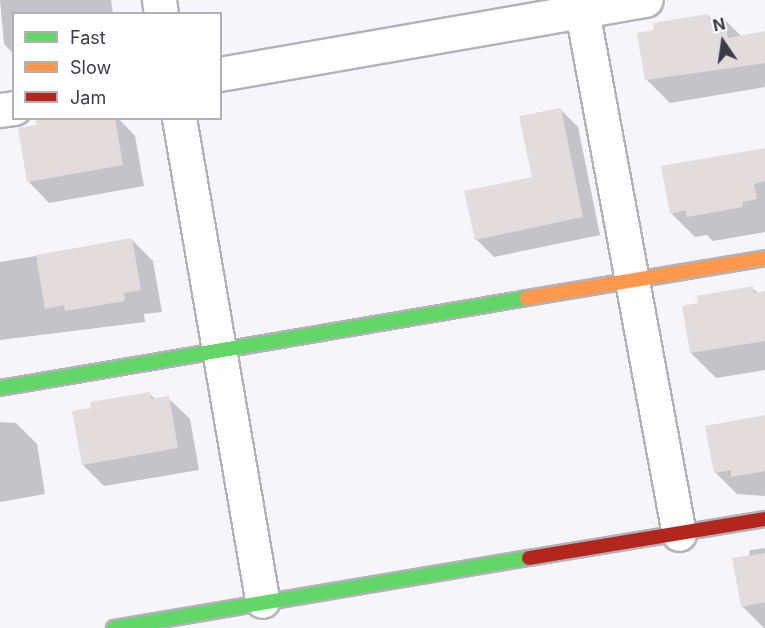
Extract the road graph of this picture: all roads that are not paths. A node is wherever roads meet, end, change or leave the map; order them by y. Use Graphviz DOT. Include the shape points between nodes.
graph roads {
  1 [pos="646,0"];
  2 [pos="581,5"];
  3 [pos="222,74"];
  4 [pos="179,120"];
  5 [pos="765,258"];
  6 [pos="632,281"];
  7 [pos="220,351"];
  8 [pos="0,388"];
  9 [pos="765,519"];
  10 [pos="679,534"];
  11 [pos="262,601"];
  12 [pos="114,628"];
  1 -- 2 [label="street"];
  2 -- 3 [label="street"];
  2 -- 6 [label="street"];
  4 -- 7 [label="street"];
  5 -- 6 [label="street"];
  6 -- 7 [label="street"];
  6 -- 10 [label="street"];
  7 -- 8 [label="street"];
  7 -- 11 [label="street"];
  9 -- 10 [label="street"];
  10 -- 11 [label="street"];
  11 -- 12 [label="street"];
}
